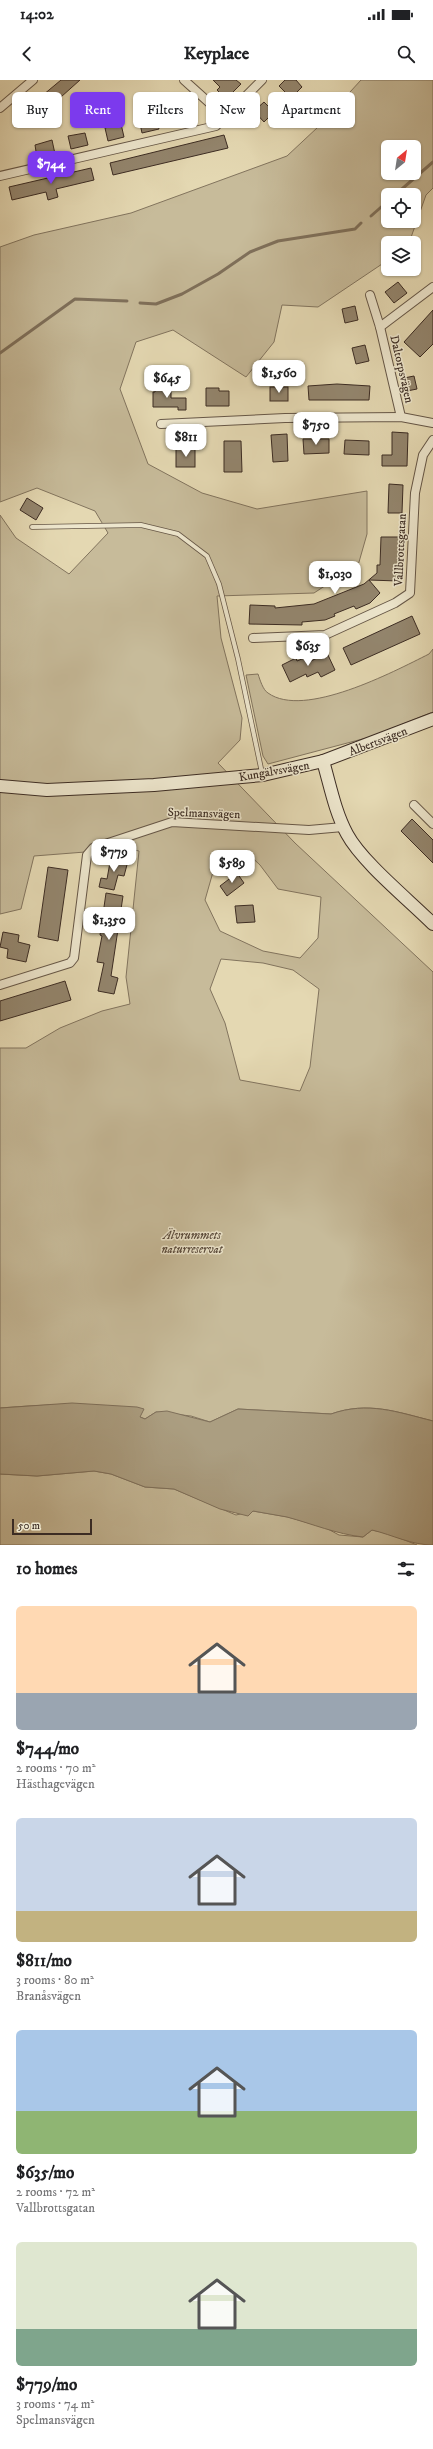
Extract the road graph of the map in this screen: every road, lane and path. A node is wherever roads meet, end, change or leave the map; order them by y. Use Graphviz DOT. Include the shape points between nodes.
graph roads {
  1 [pos="33,80"];
  2 [pos="184,80"];
  3 [pos="262,80"];
  4 [pos="250,92"];
  5 [pos="206,100"];
  6 [pos="0,108"];
  7 [pos="207,128"];
  8 [pos="0,176"];
  9 [pos="433,287"];
  10 [pos="370,295"];
  11 [pos="380,327"];
  12 [pos="401,417"];
  13 [pos="433,423"];
  14 [pos="161,424"];
  15 [pos="433,440"];
  16 [pos="32,527"];
  17 [pos="253,638"];
  18 [pos="433,719"];
  19 [pos="323,762"];
  20 [pos="262,775"];
  21 [pos="0,786"];
  22 [pos="414,805"];
  23 [pos="433,824"];
  24 [pos="343,827"];
  25 [pos="433,924"];
  26 [pos="0,985"];
  1 -- 6 [label="street"];
  2 -- 5 [label="street"];
  3 -- 4 [label="street"];
  7 -- 8 [label="street"];
  9 -- 11 [label="street, Daltorpsvägen"];
  10 -- 11 [label="street, Daltorpsvägen"];
  11 -- 12 [label="street, Daltorpsvägen"];
  12 -- 13 [label="street"];
  12 -- 14 [label="street" via="285,418"];
  15 -- 17 [label="street, Vallbrottsgatan" via="422,455 415,493 410,593 395,603 325,635"];
  16 -- 20 [label="lane" via="141,525 178,534 207,556 219,584"];
  18 -- 19 [label="street, Albertsvägen"];
  19 -- 20 [label="street, Kungälvsvägen"];
  19 -- 24 [label="street, Kungälvsvägen"];
  20 -- 21 [label="street, Kungälvsvägen" via="154,785 54,790"];
  22 -- 23 [label="street"];
  24 -- 25 [label="street, Kungälvsvägen" via="360,852"];
  24 -- 26 [label="street, Spelmansvägen" via="310,830 172,822 93,848 87,855 74,958 70,963"];
}
